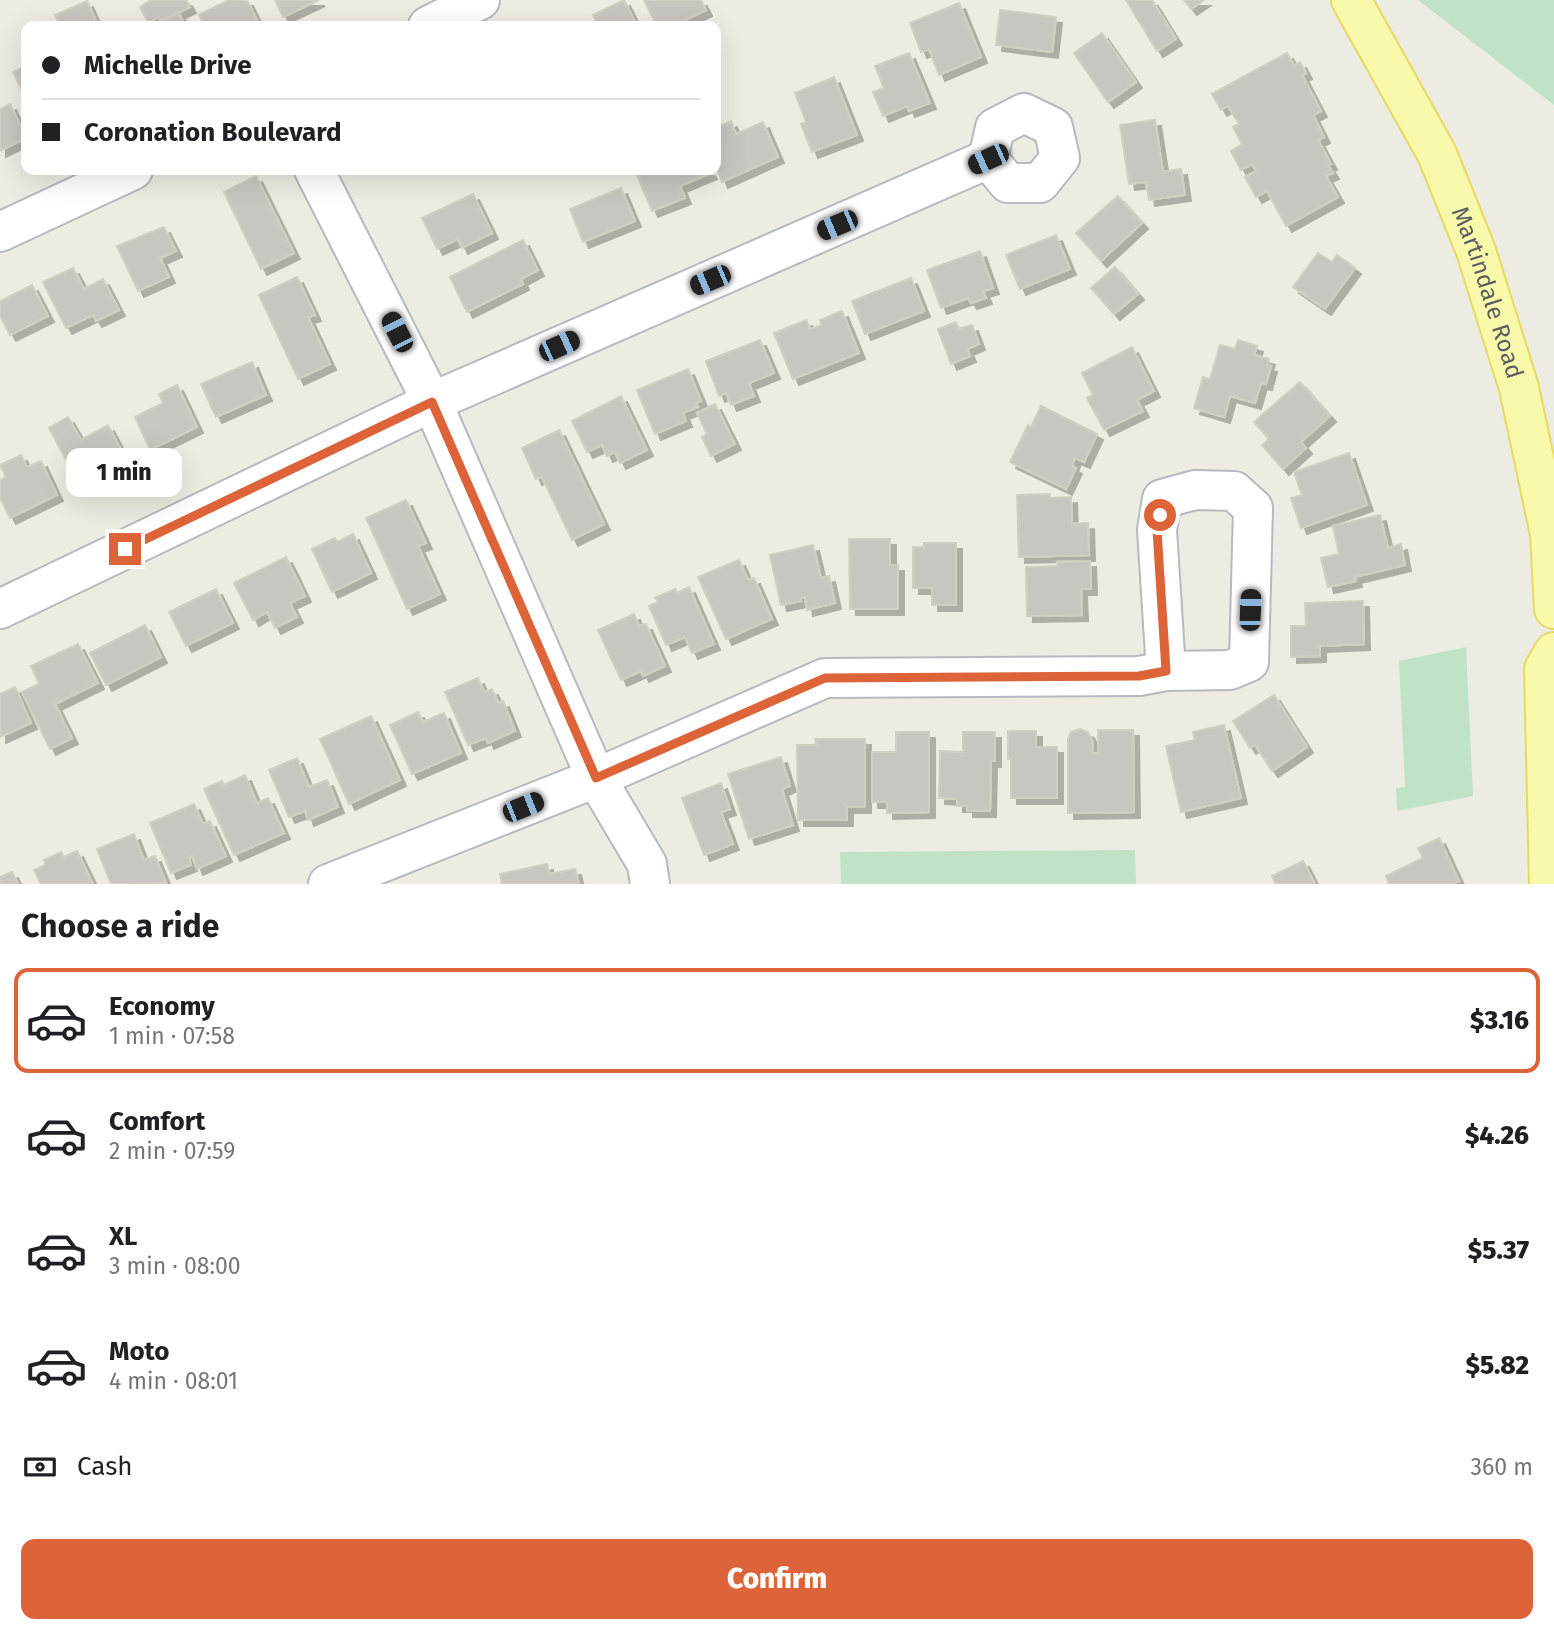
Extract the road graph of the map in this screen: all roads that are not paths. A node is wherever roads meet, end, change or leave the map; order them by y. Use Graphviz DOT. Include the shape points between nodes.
graph roads {
  1 [pos="480,0"];
  2 [pos="1352,0"];
  3 [pos="438,21"];
  4 [pos="988,159"];
  5 [pos="122,175"];
  6 [pos="317,175"];
  7 [pos="0,232"];
  8 [pos="432,402"];
  9 [pos="0,608"];
  10 [pos="1554,609"];
  11 [pos="1554,652"];
  12 [pos="1166,671"];
  13 [pos="596,778"];
  14 [pos="328,884"];
  15 [pos="650,884"];
  16 [pos="1549,884"];
  1 -- 3 [label="street"];
  2 -- 10 [label="main road, Martindale Road" via="1437,154 1476,251 1519,388 1549,534"];
  4 -- 8 [label="street"];
  5 -- 7 [label="street"];
  6 -- 8 [label="street"];
  8 -- 9 [label="street"];
  8 -- 13 [label="street"];
  11 -- 16 [label="main road" via="1544,669"];
  12 -- 12 [label="street" via="1230,670 1249,662 1252,508 1234,491 1195,489 1162,499 1157,530"];
  12 -- 13 [label="street" via="1139,676 825,678"];
  13 -- 14 [label="street"];
  13 -- 15 [label="street" via="647,864"];
}
